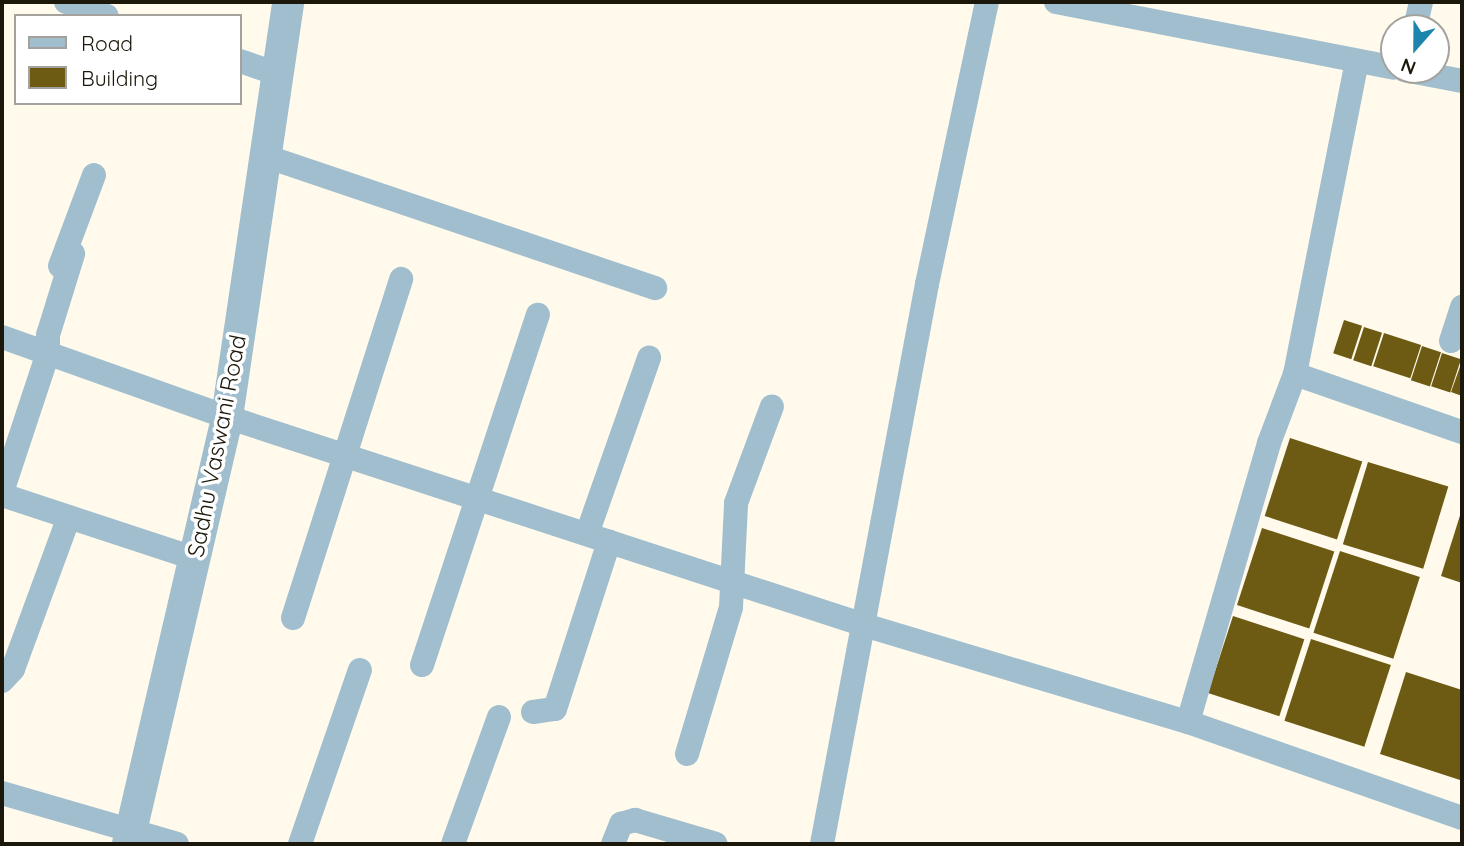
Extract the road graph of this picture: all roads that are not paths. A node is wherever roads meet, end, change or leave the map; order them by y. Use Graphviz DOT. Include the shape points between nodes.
graph roads {
  1 [pos="66,2"];
  2 [pos="288,2"];
  3 [pos="987,2"];
  4 [pos="1056,2"];
  5 [pos="101,14"];
  6 [pos="1357,61"];
  7 [pos="242,62"];
  8 [pos="1380,65"];
  9 [pos="277,74"];
  10 [pos="265,156"];
  11 [pos="94,175"];
  12 [pos="73,254"];
  13 [pos="401,279"];
  14 [pos="655,288"];
  15 [pos="1462,307"];
  16 [pos="538,315"];
  17 [pos="2,337"];
  18 [pos="1451,341"];
  19 [pos="39,350"];
  20 [pos="649,358"];
  21 [pos="1295,374"];
  22 [pos="772,407"];
  23 [pos="227,417"];
  24 [pos="1462,432"];
  25 [pos="345,455"];
  26 [pos="2,494"];
  27 [pos="476,498"];
  28 [pos="69,517"];
  29 [pos="598,538"];
  30 [pos="194,558"];
  31 [pos="734,583"];
  32 [pos="293,618"];
  33 [pos="864,625"];
  34 [pos="422,665"];
  35 [pos="360,670"];
  36 [pos="2,681"];
  37 [pos="533,712"];
  38 [pos="499,717"];
  39 [pos="1188,722"];
  40 [pos="687,754"];
  41 [pos="2,793"];
  42 [pos="1462,818"];
  43 [pos="129,836"];
  44 [pos="177,844"];
  45 [pos="300,844"];
  46 [pos="453,844"];
  47 [pos="613,844"];
  48 [pos="716,844"];
  49 [pos="822,844"];
  1 -- 5 [label="street"];
  2 -- 9 [label="street, Sadhu Vaswani Road"];
  3 -- 33 [label="street" via="927,284"];
  4 -- 6 [label="street"];
  6 -- 8 [label="street"];
  6 -- 21 [label="street"];
  7 -- 9 [label="street"];
  9 -- 10 [label="street, Sadhu Vaswani Road"];
  10 -- 14 [label="street"];
  10 -- 23 [label="street, Sadhu Vaswani Road"];
  11 -- 19 [label="street"];
  12 -- 19 [label="street"];
  13 -- 25 [label="street"];
  15 -- 18 [label="street"];
  16 -- 27 [label="street"];
  17 -- 19 [label="street"];
  19 -- 23 [label="street"];
  19 -- 26 [label="street"];
  20 -- 29 [label="street"];
  21 -- 24 [label="street"];
  21 -- 39 [label="street" via="1269,443"];
  22 -- 31 [label="street" via="736,503"];
  23 -- 25 [label="street"];
  23 -- 30 [label="street, Sadhu Vaswani Road"];
  25 -- 27 [label="street"];
  25 -- 32 [label="street"];
  26 -- 28 [label="street"];
  27 -- 29 [label="street"];
  27 -- 34 [label="street"];
  28 -- 30 [label="street"];
  28 -- 36 [label="street" via="13,669"];
  29 -- 31 [label="street"];
  29 -- 37 [label="street" via="555,709"];
  30 -- 43 [label="street, Sadhu Vaswani Road"];
  31 -- 33 [label="street"];
  31 -- 40 [label="street"];
  33 -- 39 [label="street"];
  33 -- 49 [label="street"];
  35 -- 45 [label="street"];
  38 -- 46 [label="street"];
  39 -- 42 [label="street"];
  41 -- 43 [label="street"];
  43 -- 44 [label="street"];
  47 -- 48 [label="street" via="621,824 635,820"];
}
